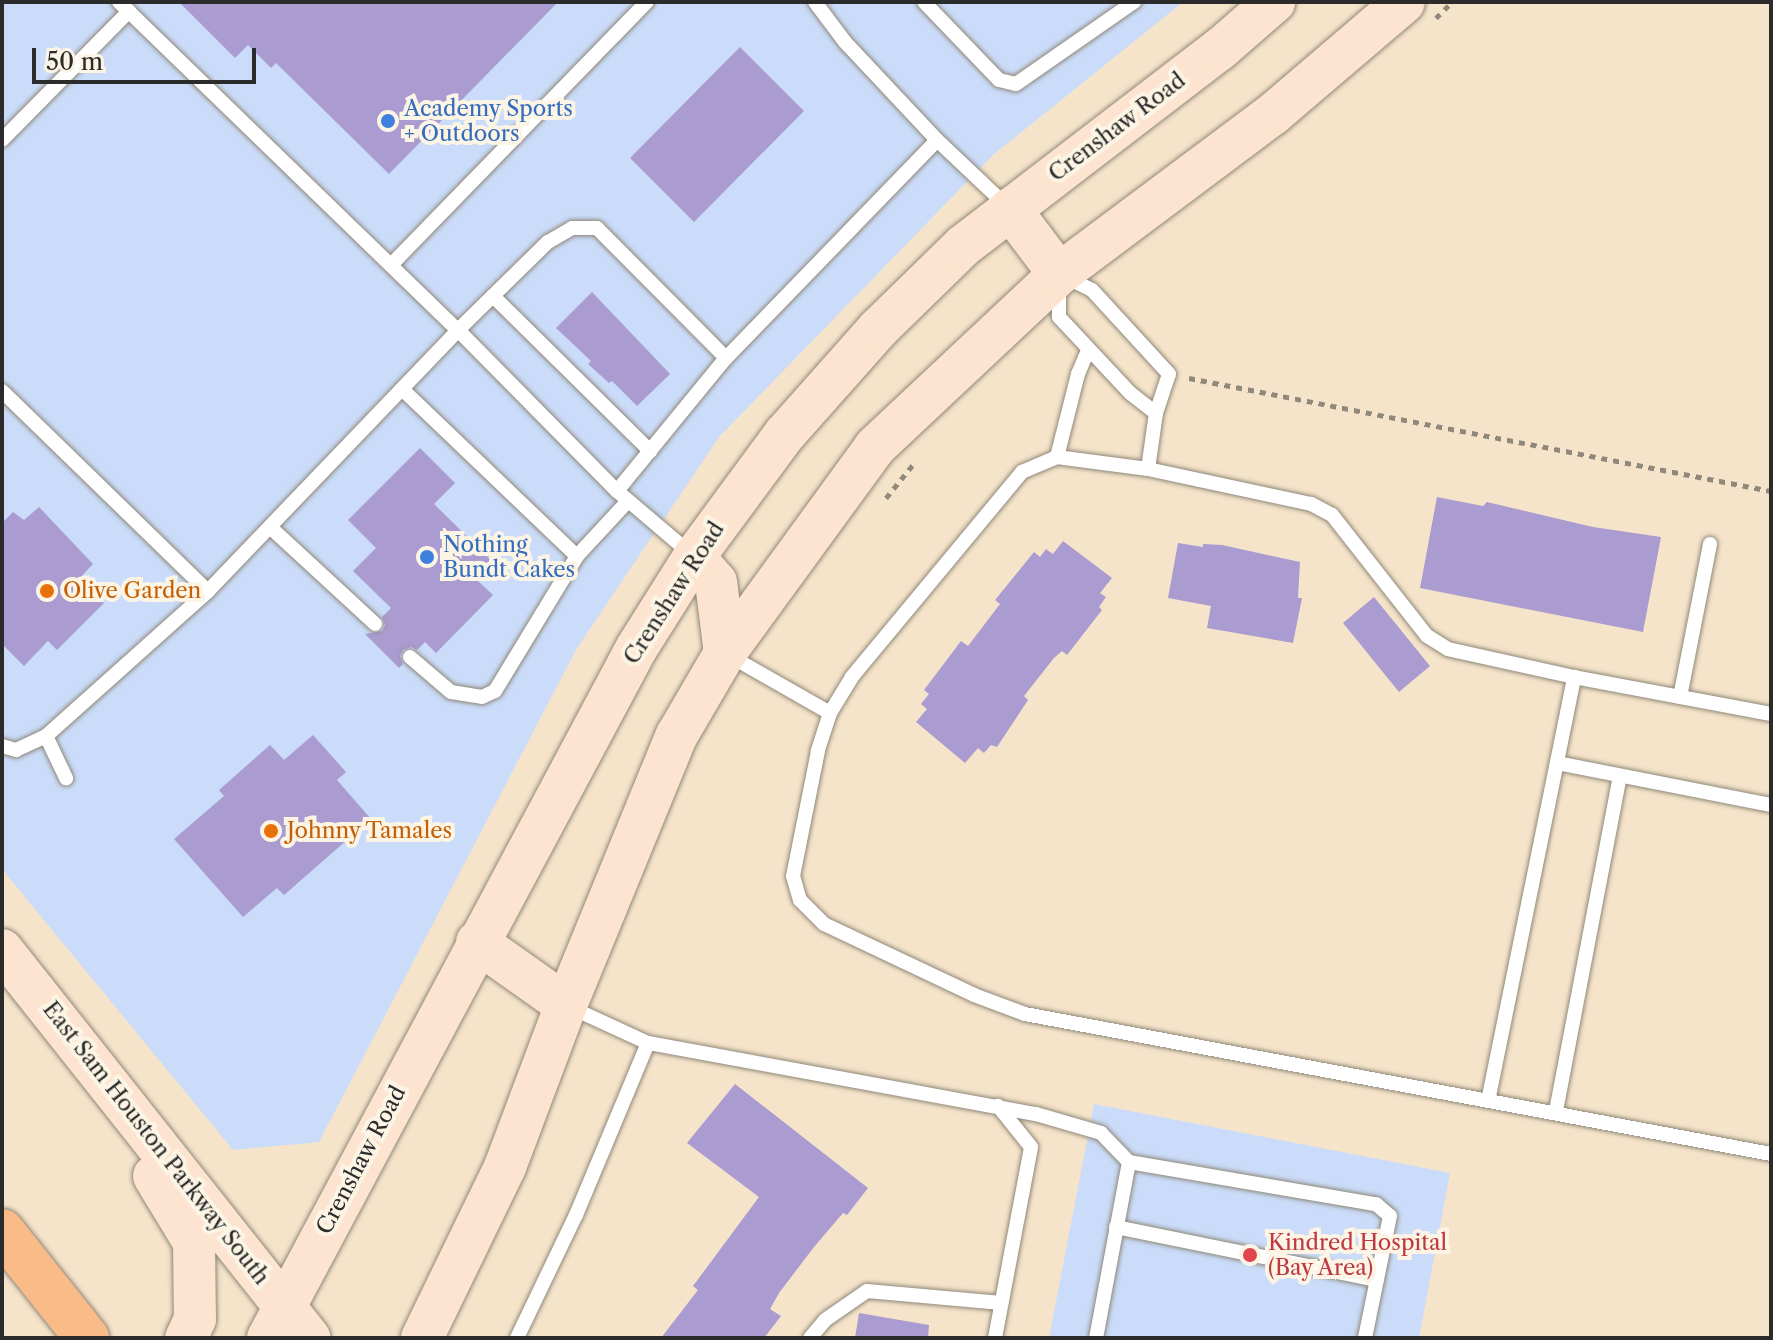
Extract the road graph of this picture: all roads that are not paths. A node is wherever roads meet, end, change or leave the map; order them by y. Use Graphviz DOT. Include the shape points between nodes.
graph roads {
  1 [pos="647,2"];
  2 [pos="815,2"];
  3 [pos="924,2"];
  4 [pos="1134,2"];
  5 [pos="1274,2"];
  6 [pos="1404,2"];
  7 [pos="124,7"];
  8 [pos="2,140"];
  9 [pos="937,140"];
  10 [pos="1010,209"];
  11 [pos="391,265"];
  12 [pos="1059,274"];
  13 [pos="493,296"];
  14 [pos="458,330"];
  15 [pos="1088,350"];
  16 [pos="726,358"];
  17 [pos="402,389"];
  18 [pos="2,391"];
  19 [pos="1156,413"];
  20 [pos="650,451"];
  21 [pos="1057,457"];
  22 [pos="1148,469"];
  23 [pos="623,496"];
  24 [pos="270,527"];
  25 [pos="1710,544"];
  26 [pos="577,556"];
  27 [pos="694,557"];
  28 [pos="208,591"];
  29 [pos="375,624"];
  30 [pos="725,653"];
  31 [pos="410,657"];
  32 [pos="1574,677"];
  33 [pos="1680,697"];
  34 [pos="830,713"];
  35 [pos="1771,714"];
  36 [pos="46,736"];
  37 [pos="2,746"];
  38 [pos="1557,763"];
  39 [pos="1620,776"];
  40 [pos="66,778"];
  41 [pos="1771,805"];
  42 [pos="477,942"];
  43 [pos="2,950"];
  44 [pos="566,1005"];
  45 [pos="67,1031"];
  46 [pos="648,1043"];
  47 [pos="1488,1101"];
  48 [pos="998,1106"];
  49 [pos="1556,1111"];
  50 [pos="1771,1154"];
  51 [pos="1129,1162"];
  52 [pos="1116,1227"];
  53 [pos="2,1231"];
  54 [pos="1377,1280"];
  55 [pos="1001,1303"];
  56 [pos="276,1321"];
  57 [pos="87,1338"];
  58 [pos="186,1338"];
  59 [pos="309,1338"];
  60 [pos="422,1338"];
  61 [pos="517,1338"];
  62 [pos="810,1338"];
  63 [pos="995,1338"];
  64 [pos="1096,1338"];
  65 [pos="1365,1338"];
  1 -- 11 [label="lane"];
  2 -- 9 [label="lane" via="845,42"];
  3 -- 4 [label="lane" via="999,80 1016,84"];
  5 -- 10 [label="main road, Crenshaw Road"];
  6 -- 12 [label="main road" via="1273,114"];
  7 -- 8 [label="lane"];
  7 -- 11 [label="lane"];
  9 -- 10 [label="lane"];
  9 -- 16 [label="lane"];
  10 -- 12 [label="main road"];
  10 -- 27 [label="main road, Crenshaw Road" via="963,246 879,328 784,435"];
  11 -- 14 [label="lane"];
  12 -- 15 [label="lane" via="1059,317"];
  12 -- 19 [label="lane" via="1092,290 1169,374"];
  12 -- 30 [label="main road" via="875,447"];
  13 -- 14 [label="lane"];
  13 -- 16 [label="lane" via="548,242 572,228 597,228"];
  13 -- 20 [label="lane"];
  14 -- 17 [label="lane"];
  14 -- 23 [label="lane"];
  15 -- 19 [label="lane"];
  15 -- 21 [label="lane"];
  16 -- 20 [label="lane"];
  17 -- 24 [label="lane"];
  17 -- 26 [label="lane"];
  18 -- 28 [label="lane"];
  19 -- 22 [label="lane"];
  20 -- 23 [label="lane"];
  21 -- 22 [label="lane"];
  21 -- 34 [label="lane" via="1022,472 852,677"];
  22 -- 32 [label="lane" via="1311,504 1332,515 1427,636 1448,649"];
  23 -- 26 [label="lane"];
  23 -- 27 [label="lane"];
  24 -- 28 [label="lane"];
  24 -- 29 [label="lane"];
  25 -- 33 [label="lane"];
  26 -- 31 [label="lane" via="495,691 482,697 451,692"];
  27 -- 30 [label="main road" via="716,582"];
  27 -- 42 [label="main road, Crenshaw Road" via="636,649"];
  28 -- 36 [label="lane"];
  30 -- 34 [label="lane"];
  30 -- 44 [label="main road" via="677,735"];
  32 -- 33 [label="lane"];
  32 -- 38 [label="lane"];
  33 -- 35 [label="lane"];
  34 -- 47 [label="lane" via="793,876 800,900 824,924 1025,1014"];
  36 -- 37 [label="lane" via="16,750"];
  36 -- 40 [label="lane"];
  38 -- 39 [label="lane"];
  38 -- 47 [label="lane"];
  39 -- 41 [label="lane"];
  39 -- 49 [label="lane"];
  42 -- 44 [label="main road"];
  42 -- 56 [label="main road, Crenshaw Road"];
  43 -- 45 [label="main road, East Sam Houston Parkway South"];
  44 -- 46 [label="lane"];
  44 -- 60 [label="main road" via="505,1167"];
  45 -- 56 [label="main road, East Sam Houston Parkway South"];
  45 -- 58 [label="main road" via="194,1242 195,1319"];
  46 -- 48 [label="lane"];
  46 -- 61 [label="lane" via="576,1215"];
  47 -- 49 [label="lane"];
  48 -- 51 [label="lane" via="1101,1133"];
  48 -- 55 [label="lane" via="1031,1147"];
  49 -- 50 [label="lane"];
  51 -- 52 [label="lane"];
  51 -- 54 [label="lane" via="1376,1204 1390,1216"];
  52 -- 54 [label="lane"];
  52 -- 64 [label="lane"];
  53 -- 57 [label="highway"];
  54 -- 65 [label="lane"];
  55 -- 62 [label="lane" via="867,1291 825,1320"];
  55 -- 63 [label="lane"];
  56 -- 59 [label="main road, East Sam Houston Parkway South"];
}
